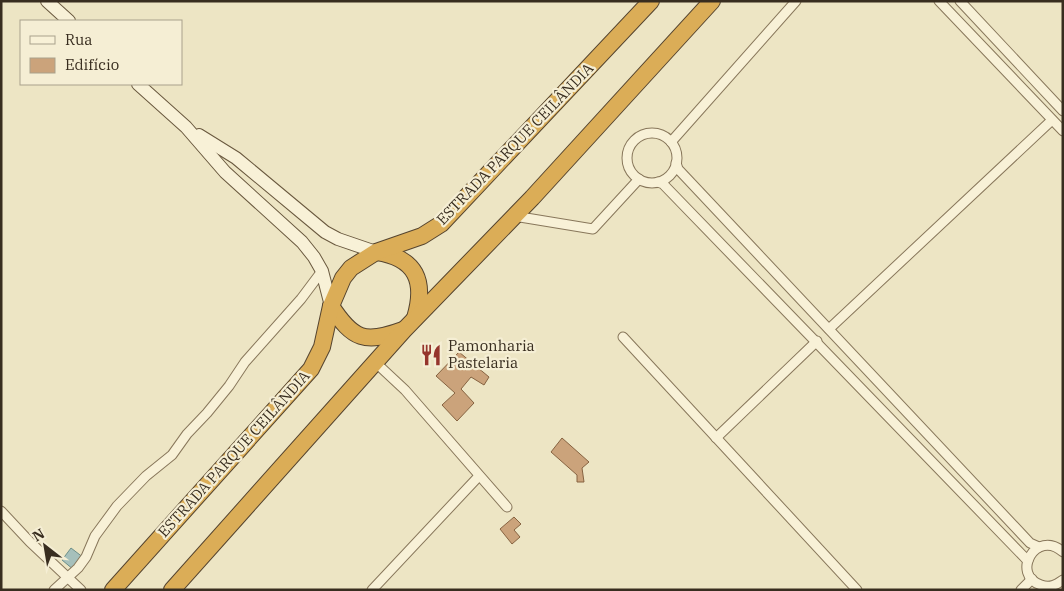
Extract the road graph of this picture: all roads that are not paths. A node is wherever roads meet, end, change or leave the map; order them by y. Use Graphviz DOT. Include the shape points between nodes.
graph roads {
  1 [pos="47,1"];
  2 [pos="651,1"];
  3 [pos="712,1"];
  4 [pos="796,1"];
  5 [pos="939,1"];
  6 [pos="960,1"];
  7 [pos="68,20"];
  8 [pos="139,85"];
  9 [pos="1062,110"];
  10 [pos="1052,120"];
  11 [pos="186,127"];
  12 [pos="1063,131"];
  13 [pos="671,142"];
  14 [pos="676,163"];
  15 [pos="640,179"];
  16 [pos="658,182"];
  17 [pos="514,216"];
  18 [pos="376,252"];
  19 [pos="322,271"];
  20 [pos="331,306"];
  21 [pos="415,318"];
  22 [pos="829,329"];
  23 [pos="404,330"];
  24 [pos="623,337"];
  25 [pos="817,341"];
  26 [pos="375,362"];
  27 [pos="716,438"];
  28 [pos="479,476"];
  29 [pos="507,507"];
  30 [pos="1,511"];
  31 [pos="1038,548"];
  32 [pos="1062,550"];
  33 [pos="1028,561"];
  34 [pos="68,578"];
  35 [pos="1032,579"];
  36 [pos="1063,580"];
  37 [pos="1052,588"];
  38 [pos="54,590"];
  39 [pos="81,590"];
  40 [pos="113,590"];
  41 [pos="172,590"];
  42 [pos="372,590"];
  43 [pos="857,590"];
  44 [pos="1021,590"];
  1 -- 7 [label="main road"];
  2 -- 18 [label="highway, ESTRADA PARQUE CEILÂNDIA" via="441,224 422,236"];
  3 -- 17 [label="highway"];
  4 -- 13 [label="street"];
  5 -- 10 [label="street"];
  6 -- 9 [label="street"];
  8 -- 11 [label="main road"];
  10 -- 12 [label="street"];
  10 -- 22 [label="street"];
  11 -- 18 [label="main road" via="236,158 325,232"];
  11 -- 19 [label="main road" via="225,172 302,242"];
  13 -- 14 [label="street"];
  13 -- 15 [label="street" via="657,134 635,140 628,163 630,170"];
  14 -- 16 [label="street" via="672,173"];
  14 -- 22 [label="street" via="678,169"];
  15 -- 16 [label="street"];
  15 -- 17 [label="street" via="593,229"];
  16 -- 25 [label="street"];
  17 -- 21 [label="highway"];
  18 -- 20 [label="highway, ESTRADA PARQUE CEILÂNDIA" via="347,273"];
  18 -- 21 [label="highway" via="393,255 413,268 420,289"];
  19 -- 20 [label="main road"];
  19 -- 34 [label="street" via="172,456 146,476 117,506 95,536 86,557"];
  20 -- 23 [label="highway" via="349,331 359,337 384,337"];
  20 -- 40 [label="highway, ESTRADA PARQUE CEILÂNDIA" via="322,347 307,374"];
  21 -- 23 [label="highway"];
  22 -- 31 [label="street"];
  23 -- 26 [label="highway"];
  24 -- 27 [label="street"];
  25 -- 27 [label="street"];
  25 -- 33 [label="street"];
  26 -- 28 [label="street" via="405,390"];
  26 -- 41 [label="highway"];
  27 -- 43 [label="street"];
  28 -- 29 [label="street"];
  28 -- 42 [label="street"];
  30 -- 34 [label="street"];
  31 -- 32 [label="street" via="1048,545"];
  31 -- 33 [label="street"];
  33 -- 35 [label="street"];
  34 -- 38 [label="street"];
  34 -- 39 [label="street"];
  35 -- 37 [label="street"];
  35 -- 44 [label="street"];
  36 -- 37 [label="street"];
}
